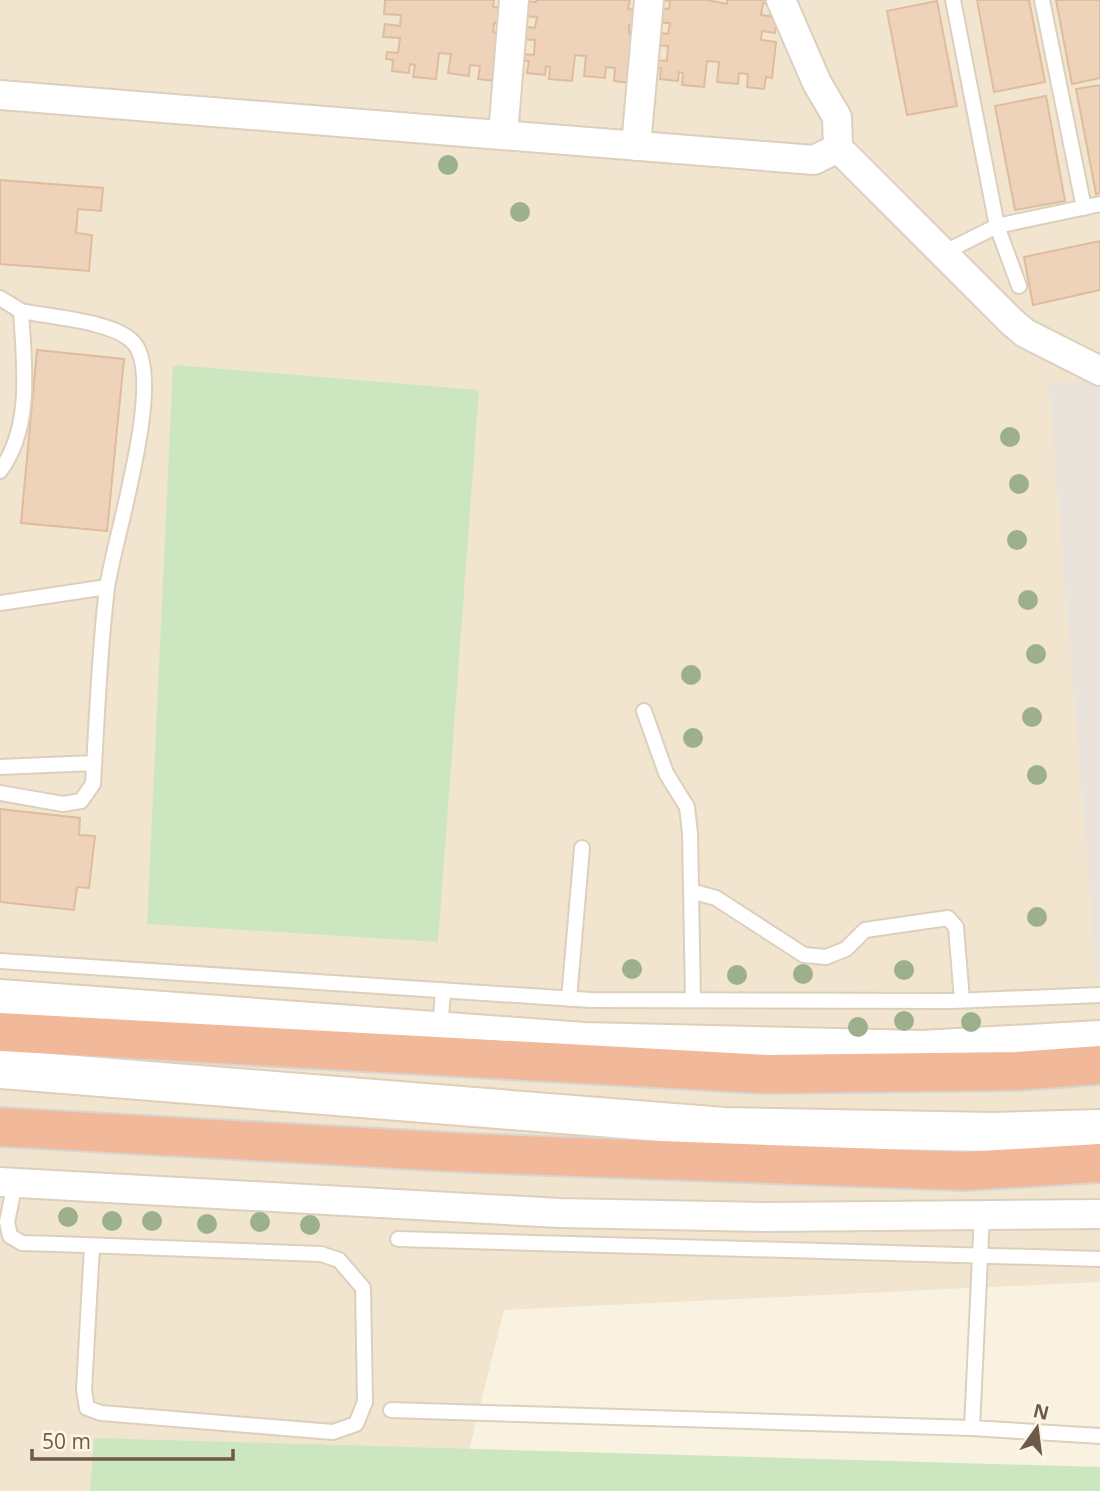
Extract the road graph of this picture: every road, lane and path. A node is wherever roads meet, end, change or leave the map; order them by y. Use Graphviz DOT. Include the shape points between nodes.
graph roads {
  1 [pos="514,0"];
  2 [pos="649,0"];
  3 [pos="781,0"];
  4 [pos="953,0"];
  5 [pos="1042,0"];
  6 [pos="0,95"];
  7 [pos="503,135"];
  8 [pos="636,146"];
  9 [pos="838,148"];
  10 [pos="1100,204"];
  11 [pos="1084,208"];
  12 [pos="997,226"];
  13 [pos="943,253"];
  14 [pos="1019,286"];
  15 [pos="0,298"];
  16 [pos="21,311"];
  17 [pos="1100,371"];
  18 [pos="0,471"];
  19 [pos="107,587"];
  20 [pos="0,603"];
  21 [pos="644,711"];
  22 [pos="94,763"];
  23 [pos="0,767"];
  24 [pos="0,793"];
  25 [pos="582,848"];
  26 [pos="691,891"];
  27 [pos="0,961"];
  28 [pos="443,991"];
  29 [pos="1100,995"];
  30 [pos="0,999"];
  31 [pos="569,999"];
  32 [pos="693,1000"];
  33 [pos="962,1000"];
  34 [pos="0,1032"];
  35 [pos="440,1032"];
  36 [pos="1100,1040"];
  37 [pos="1100,1065"];
  38 [pos="0,1069"];
  39 [pos="0,1127"];
  40 [pos="1100,1129"];
  41 [pos="1100,1163"];
  42 [pos="8,1183"];
  43 [pos="1100,1214"];
  44 [pos="982,1215"];
  45 [pos="398,1239"];
  46 [pos="92,1246"];
  47 [pos="981,1257"];
  48 [pos="1100,1259"];
  49 [pos="391,1410"];
  50 [pos="972,1428"];
  51 [pos="1100,1436"];
  1 -- 7 [label="street"];
  2 -- 8 [label="street"];
  3 -- 9 [label="street" via="837,117"];
  4 -- 12 [label="lane"];
  5 -- 11 [label="lane"];
  6 -- 7 [label="street"];
  7 -- 8 [label="street"];
  8 -- 9 [label="street" via="814,160"];
  9 -- 13 [label="street"];
  10 -- 11 [label="lane"];
  11 -- 12 [label="lane"];
  12 -- 13 [label="lane"];
  12 -- 14 [label="lane"];
  13 -- 17 [label="street" via="1025,332"];
  15 -- 16 [label="lane"];
  16 -- 18 [label="lane" via="22,412 11,456"];
  16 -- 19 [label="lane" via="116,330 134,342 142,360 141,436"];
  19 -- 20 [label="lane"];
  19 -- 22 [label="lane"];
  21 -- 26 [label="lane" via="666,773 687,807"];
  22 -- 23 [label="lane"];
  22 -- 24 [label="lane" via="93,784 81,802 63,804"];
  25 -- 31 [label="lane"];
  26 -- 32 [label="lane"];
  26 -- 33 [label="lane" via="716,898 804,955 826,957 846,948 865,930 948,918 956,927"];
  27 -- 28 [label="lane"];
  28 -- 31 [label="lane"];
  28 -- 35 [label="lane"];
  29 -- 33 [label="lane"];
  30 -- 35 [label="street"];
  31 -- 32 [label="lane"];
  32 -- 33 [label="lane"];
  34 -- 37 [label="highway" via="766,1074 1016,1071"];
  35 -- 36 [label="street" via="584,1042 922,1050"];
  38 -- 40 [label="street" via="723,1127 993,1132"];
  39 -- 41 [label="highway" via="469,1153 936,1170"];
  42 -- 44 [label="street" via="560,1213"];
  42 -- 46 [label="lane" via="10,1236 22,1243"];
  43 -- 44 [label="street"];
  44 -- 47 [label="lane"];
  45 -- 47 [label="lane"];
  46 -- 46 [label="lane" via="321,1254 339,1260 363,1288 365,1402 356,1424 334,1432 101,1413 86,1408"];
  47 -- 48 [label="lane"];
  47 -- 50 [label="lane"];
  49 -- 50 [label="lane"];
  50 -- 51 [label="lane"];
}
